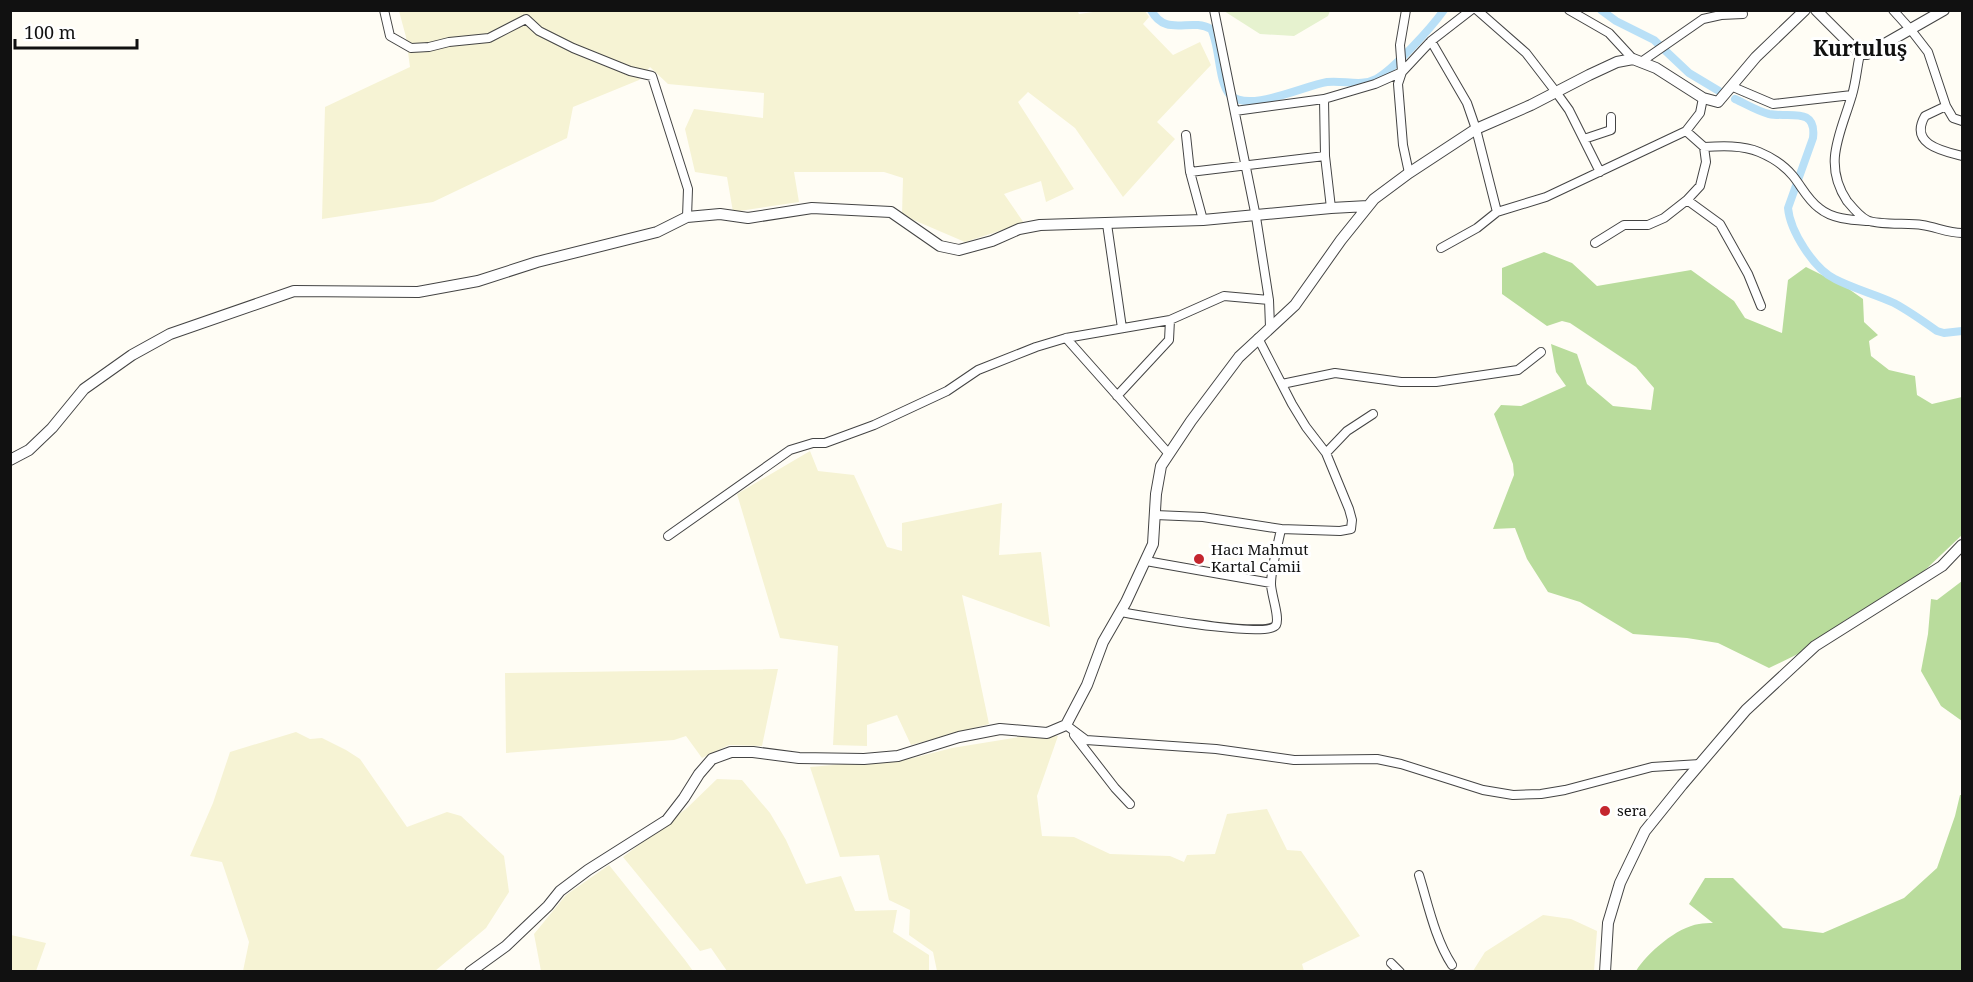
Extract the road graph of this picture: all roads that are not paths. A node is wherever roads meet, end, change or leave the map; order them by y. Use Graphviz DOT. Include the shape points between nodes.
graph roads {
  1 [pos="384,10"];
  2 [pos="1214,10"];
  3 [pos="1407,10"];
  4 [pos="1471,10"];
  5 [pos="1477,10"];
  6 [pos="1569,10"];
  7 [pos="1805,10"];
  8 [pos="1816,10"];
  9 [pos="1893,10"];
  10 [pos="1944,10"];
  11 [pos="1743,14"];
  12 [pos="1911,30"];
  13 [pos="1431,41"];
  14 [pos="1860,54"];
  15 [pos="1637,60"];
  16 [pos="1402,72"];
  17 [pos="1733,87"];
  18 [pos="1556,92"];
  19 [pos="1852,95"];
  20 [pos="1703,98"];
  21 [pos="1324,99"];
  22 [pos="1946,106"];
  23 [pos="1235,111"];
  24 [pos="1611,117"];
  25 [pos="1962,121"];
  26 [pos="1476,129"];
  27 [pos="1686,131"];
  28 [pos="1186,135"];
  29 [pos="1584,139"];
  30 [pos="1704,147"];
  31 [pos="1325,156"];
  32 [pos="1962,156"];
  33 [pos="1245,166"];
  34 [pos="1190,172"];
  35 [pos="1599,172"];
  36 [pos="1409,173"];
  37 [pos="1687,200"];
  38 [pos="1368,206"];
  39 [pos="1331,208"];
  40 [pos="1497,212"];
  41 [pos="687,217"];
  42 [pos="1256,217"];
  43 [pos="1203,220"];
  44 [pos="1867,221"];
  45 [pos="1107,224"];
  46 [pos="1962,233"];
  47 [pos="1595,243"];
  48 [pos="1441,248"];
  49 [pos="1269,300"];
  50 [pos="1761,306"];
  51 [pos="1170,320"];
  52 [pos="1270,327"];
  53 [pos="1122,328"];
  54 [pos="1066,338"];
  55 [pos="1258,338"];
  56 [pos="1541,352"];
  57 [pos="1282,384"];
  58 [pos="1117,396"];
  59 [pos="1373,414"];
  60 [pos="1326,453"];
  61 [pos="1169,454"];
  62 [pos="10,460"];
  63 [pos="1155,515"];
  64 [pos="1281,529"];
  65 [pos="668,536"];
  66 [pos="1962,545"];
  67 [pos="1146,561"];
  68 [pos="1271,583"];
  69 [pos="1120,612"];
  70 [pos="1066,725"];
  71 [pos="1700,764"];
  72 [pos="1130,804"];
  73 [pos="1419,875"];
  74 [pos="1391,963"];
  75 [pos="1452,964"];
  76 [pos="470,972"];
  77 [pos="1400,972"];
  78 [pos="1605,972"];
  1 -- 41 [label="street" via="390,36 411,48 489,38 526,19 539,32 573,48 652,76 688,189"];
  2 -- 23 [label="street"];
  3 -- 16 [label="street" via="1400,45"];
  4 -- 13 [label="street"];
  5 -- 18 [label="street" via="1526,53"];
  6 -- 15 [label="street" via="1608,33"];
  7 -- 17 [label="street" via="1756,57"];
  8 -- 14 [label="street"];
  9 -- 12 [label="street"];
  10 -- 12 [label="street"];
  11 -- 15 [label="street" via="1703,20"];
  12 -- 14 [label="street"];
  12 -- 22 [label="street" via="1928,52"];
  13 -- 16 [label="street"];
  13 -- 26 [label="street" via="1467,102"];
  14 -- 19 [label="street"];
  15 -- 18 [label="street" via="1617,62"];
  15 -- 20 [label="street"];
  16 -- 21 [label="street"];
  16 -- 36 [label="street" via="1398,84"];
  17 -- 19 [label="street" via="1773,104"];
  17 -- 20 [label="street" via="1718,102"];
  18 -- 26 [label="street"];
  18 -- 29 [label="street"];
  19 -- 44 [label="street" via="1842,121 1834,166 1840,190"];
  20 -- 27 [label="street" via="1700,113"];
  21 -- 23 [label="street"];
  21 -- 31 [label="street"];
  22 -- 25 [label="street" via="1953,118"];
  22 -- 32 [label="street" via="1925,116 1922,134 1928,144"];
  23 -- 33 [label="street"];
  24 -- 29 [label="street" via="1611,130"];
  26 -- 36 [label="street"];
  26 -- 40 [label="street"];
  27 -- 30 [label="street"];
  27 -- 35 [label="street"];
  28 -- 34 [label="street"];
  29 -- 35 [label="street"];
  30 -- 37 [label="street" via="1706,162 1700,186"];
  30 -- 44 [label="street" via="1757,151 1792,175 1821,210 1846,220"];
  31 -- 33 [label="street"];
  31 -- 39 [label="street"];
  33 -- 34 [label="street"];
  33 -- 42 [label="street"];
  34 -- 43 [label="street"];
  35 -- 40 [label="street" via="1546,197"];
  36 -- 38 [label="street"];
  37 -- 47 [label="street" via="1664,218 1648,225 1624,225"];
  37 -- 50 [label="street" via="1720,224"];
  38 -- 39 [label="street"];
  38 -- 52 [label="street" via="1295,305"];
  39 -- 42 [label="street"];
  40 -- 48 [label="street"];
  41 -- 45 [label="street" via="720,214 748,218 812,208 891,212 940,246 960,250 1040,225"];
  41 -- 62 [label="street" via="657,232 478,281 418,292 294,291 206,321 170,334 132,355 84,389 52,428 29,450"];
  42 -- 43 [label="street"];
  42 -- 49 [label="street"];
  43 -- 45 [label="street"];
  44 -- 46 [label="street" via="1924,225"];
  45 -- 53 [label="street"];
  49 -- 51 [label="street" via="1224,296"];
  49 -- 52 [label="street"];
  51 -- 53 [label="street"];
  51 -- 58 [label="street" via="1169,340"];
  52 -- 55 [label="street"];
  53 -- 54 [label="street"];
  54 -- 58 [label="street"];
  54 -- 65 [label="street" via="978,370 947,391 874,425 825,443 790,450"];
  55 -- 57 [label="street"];
  55 -- 61 [label="street" via="1239,357"];
  56 -- 57 [label="street" via="1518,370 1437,382 1335,374"];
  57 -- 60 [label="street"];
  58 -- 61 [label="street"];
  59 -- 60 [label="street" via="1347,431"];
  60 -- 64 [label="street" via="1349,509 1351,529"];
  61 -- 63 [label="street" via="1161,466"];
  63 -- 64 [label="street" via="1203,517"];
  63 -- 67 [label="street" via="1153,544"];
  64 -- 68 [label="street"];
  66 -- 71 [label="street" via="1942,566 1815,646 1746,710"];
  67 -- 68 [label="street"];
  67 -- 69 [label="street"];
  68 -- 69 [label="street" via="1277,620 1273,629 1221,628"];
  69 -- 70 [label="street"];
  70 -- 71 [label="street" via="1086,740 1216,749 1294,760 1377,759 1513,795 1565,790 1652,767"];
  70 -- 72 [label="street"];
  70 -- 76 [label="street" via="1047,733 1000,729 898,756 800,758 731,752 712,759 667,819 560,891 506,945"];
  71 -- 78 [label="street" via="1645,831 1620,883 1608,923"];
  73 -- 75 [label="street" via="1446,957"];
  74 -- 77 [label="street"];
}
